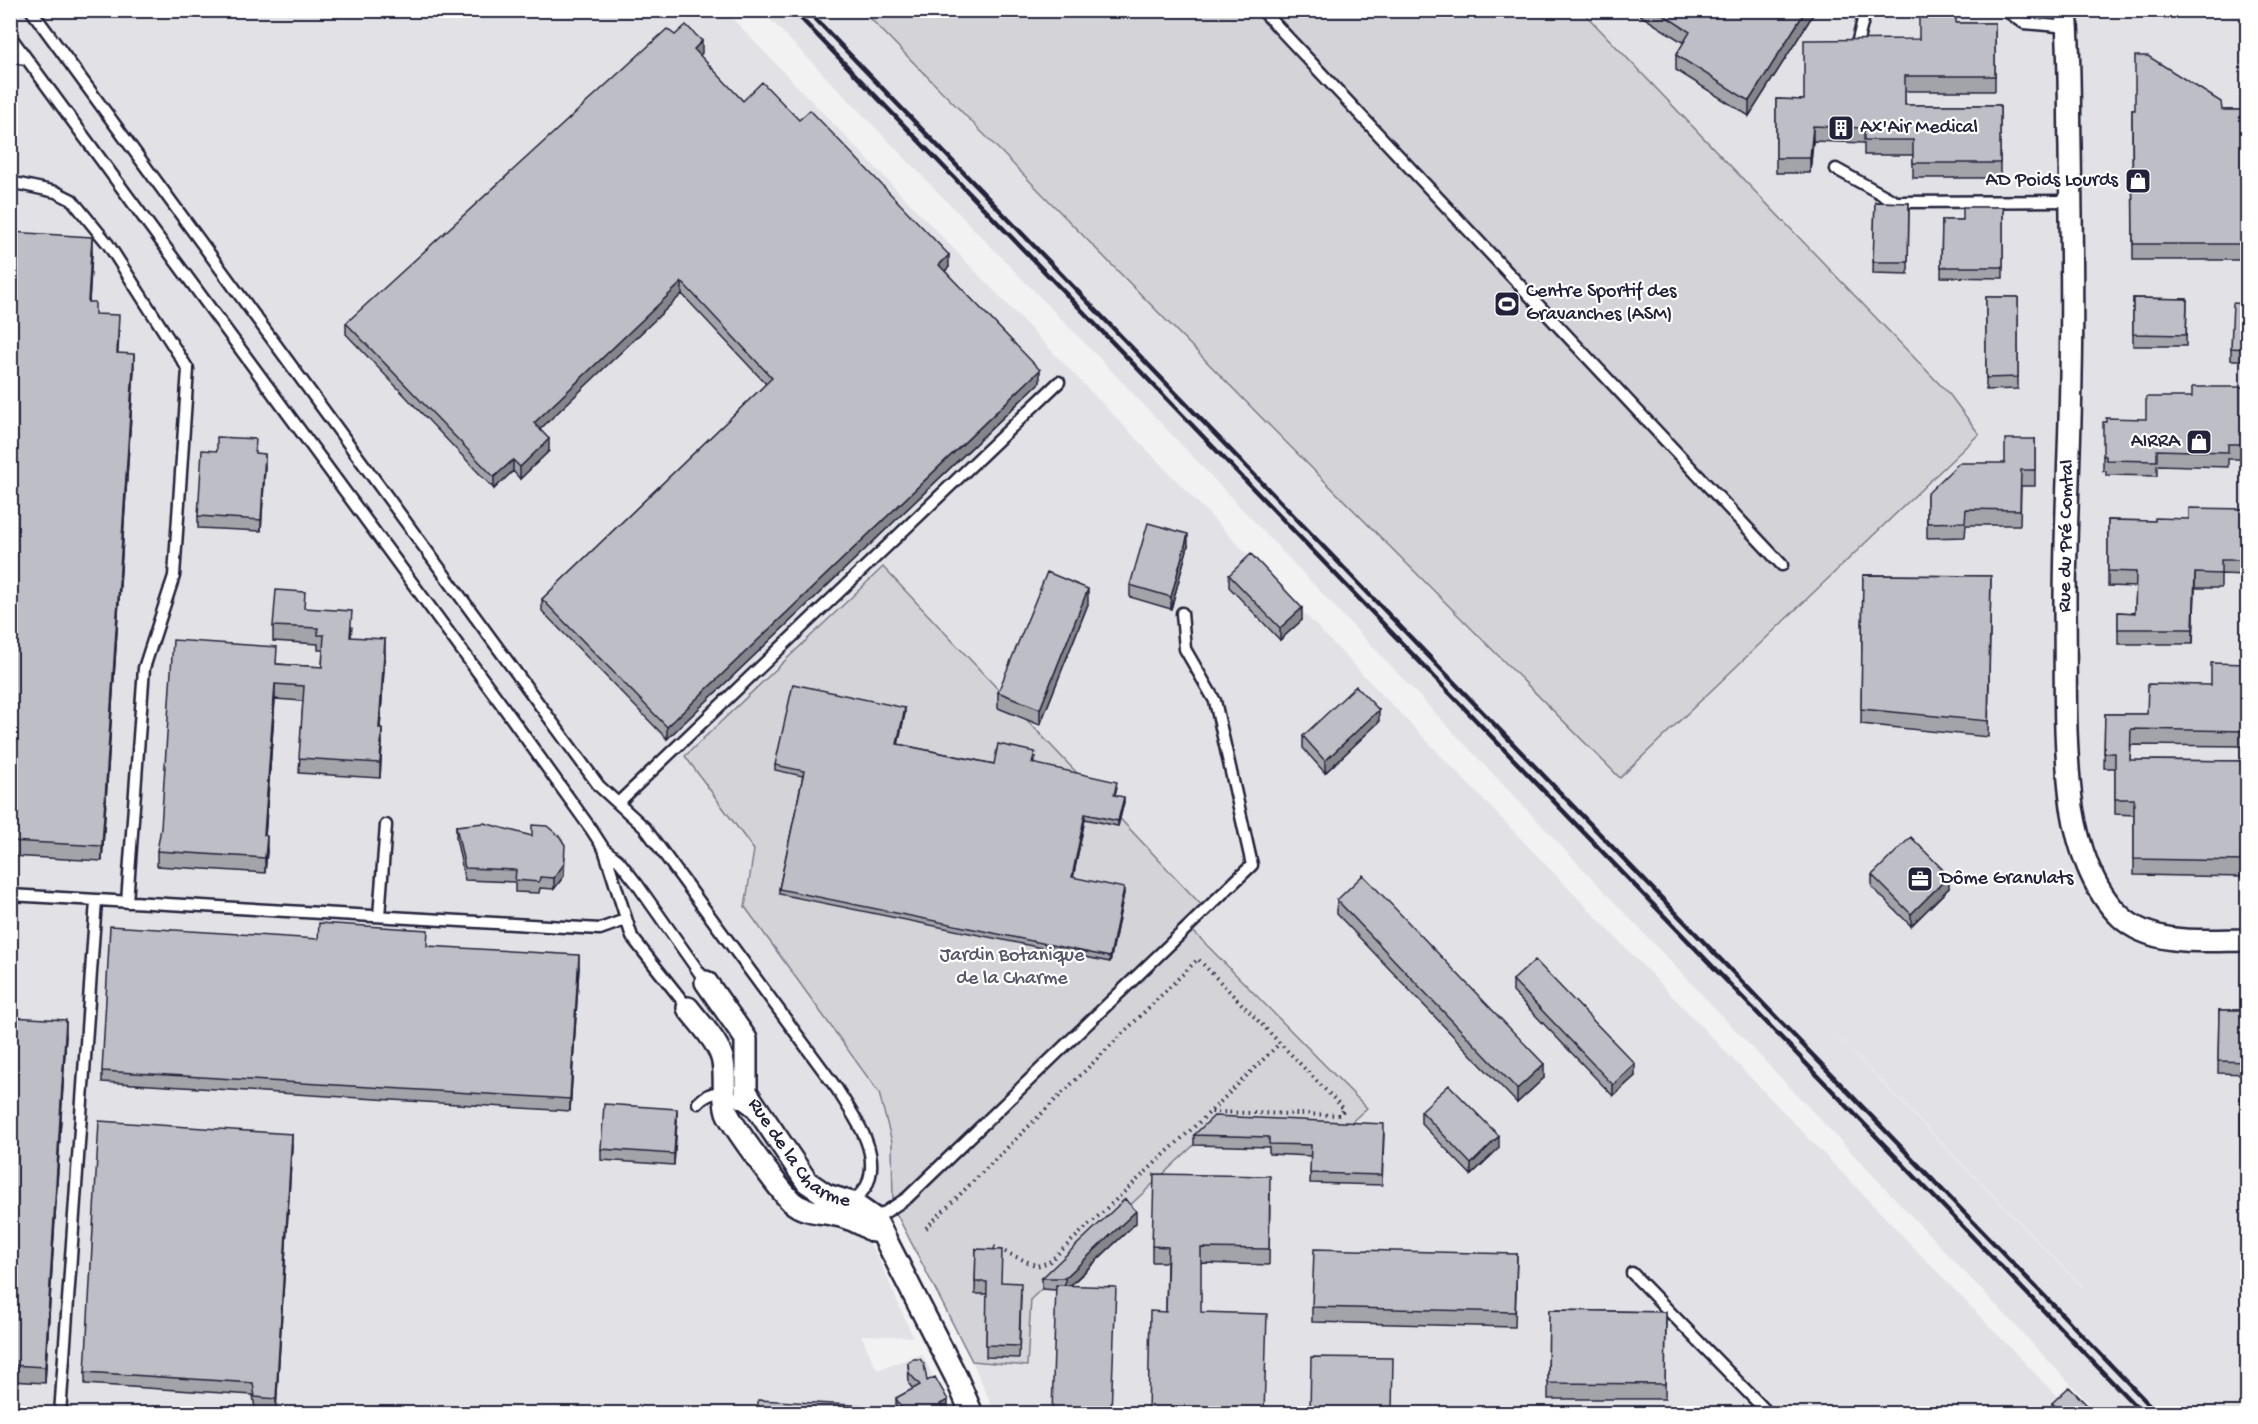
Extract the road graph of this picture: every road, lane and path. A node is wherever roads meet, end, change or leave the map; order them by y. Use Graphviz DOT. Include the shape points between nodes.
graph roads {
  1 [pos="31,10"];
  2 [pos="1262,10"];
  3 [pos="1868,10"];
  4 [pos="2005,10"];
  5 [pos="2067,19"];
  6 [pos="10,36"];
  7 [pos="1858,40"];
  8 [pos="10,57"];
  9 [pos="27,59"];
  10 [pos="1836,168"];
  11 [pos="10,182"];
  12 [pos="2071,201"];
  13 [pos="1059,382"];
  14 [pos="1782,565"];
  15 [pos="1182,613"];
  16 [pos="618,803"];
  17 [pos="386,825"];
  18 [pos="604,849"];
  19 [pos="10,895"];
  20 [pos="96,901"];
  21 [pos="127,902"];
  22 [pos="379,916"];
  23 [pos="625,920"];
  24 [pos="2247,940"];
  25 [pos="706,982"];
  26 [pos="688,1008"];
  27 [pos="1280,1043"];
  28 [pos="724,1094"];
  29 [pos="698,1103"];
  30 [pos="1210,1112"];
  31 [pos="765,1119"];
  32 [pos="852,1203"];
  33 [pos="875,1219"];
  34 [pos="926,1228"];
  35 [pos="888,1244"];
  36 [pos="994,1247"];
  37 [pos="1632,1273"];
  38 [pos="60,1413"];
  39 [pos="972,1413"];
  40 [pos="1769,1413"];
  1 -- 16 [label="lane" via="599,786"];
  2 -- 14 [label="lane"];
  3 -- 7 [label="lane"];
  4 -- 5 [label="lane" via="2024,23"];
  5 -- 12 [label="street, Rue du Pré Comtal"];
  6 -- 9 [label="lane"];
  8 -- 9 [label="lane"];
  9 -- 18 [label="lane"];
  10 -- 12 [label="lane" via="1896,202"];
  11 -- 21 [label="lane" via="56,192 72,200 108,244 188,369 174,576 144,668"];
  12 -- 24 [label="street, Rue du Pré Comtal" via="2072,374 2065,580 2066,736 2072,809 2095,881 2122,918 2159,936"];
  13 -- 16 [label="lane"];
  15 -- 33 [label="lane" via="1185,649 1215,701 1252,865 907,1198"];
  16 -- 32 [label="lane" via="645,828 702,904 860,1126 871,1155 870,1168 867,1185"];
  17 -- 22 [label="lane"];
  18 -- 23 [label="lane"];
  18 -- 25 [label="lane" via="637,884"];
  19 -- 20 [label="lane"];
  20 -- 21 [label="lane"];
  20 -- 38 [label="lane"];
  21 -- 22 [label="lane"];
  22 -- 23 [label="lane" via="591,929"];
  23 -- 26 [label="lane" via="632,937"];
  25 -- 31 [label="street, Rue de la Charme" via="746,1039 746,1092"];
  26 -- 28 [label="street, Rue de la Charme" via="720,1051"];
  27 -- 30 [label="path"];
  27 -- 30 [label="path" via="1344,1109 1340,1115"];
  27 -- 34 [label="path" via="1198,959"];
  28 -- 29 [label="lane" via="706,1095"];
  28 -- 31 [label="lane"];
  28 -- 35 [label="street, Rue de la Charme" via="728,1115 793,1203 808,1211 851,1219"];
  30 -- 36 [label="path" via="1049,1262 1037,1266"];
  31 -- 32 [label="street, Rue de la Charme" via="807,1182 826,1195"];
  32 -- 33 [label="street, Rue de la Charme"];
  33 -- 35 [label="street, Rue de la Charme"];
  35 -- 39 [label="street, Rue de la Charme"];
  37 -- 40 [label="lane"];
}
